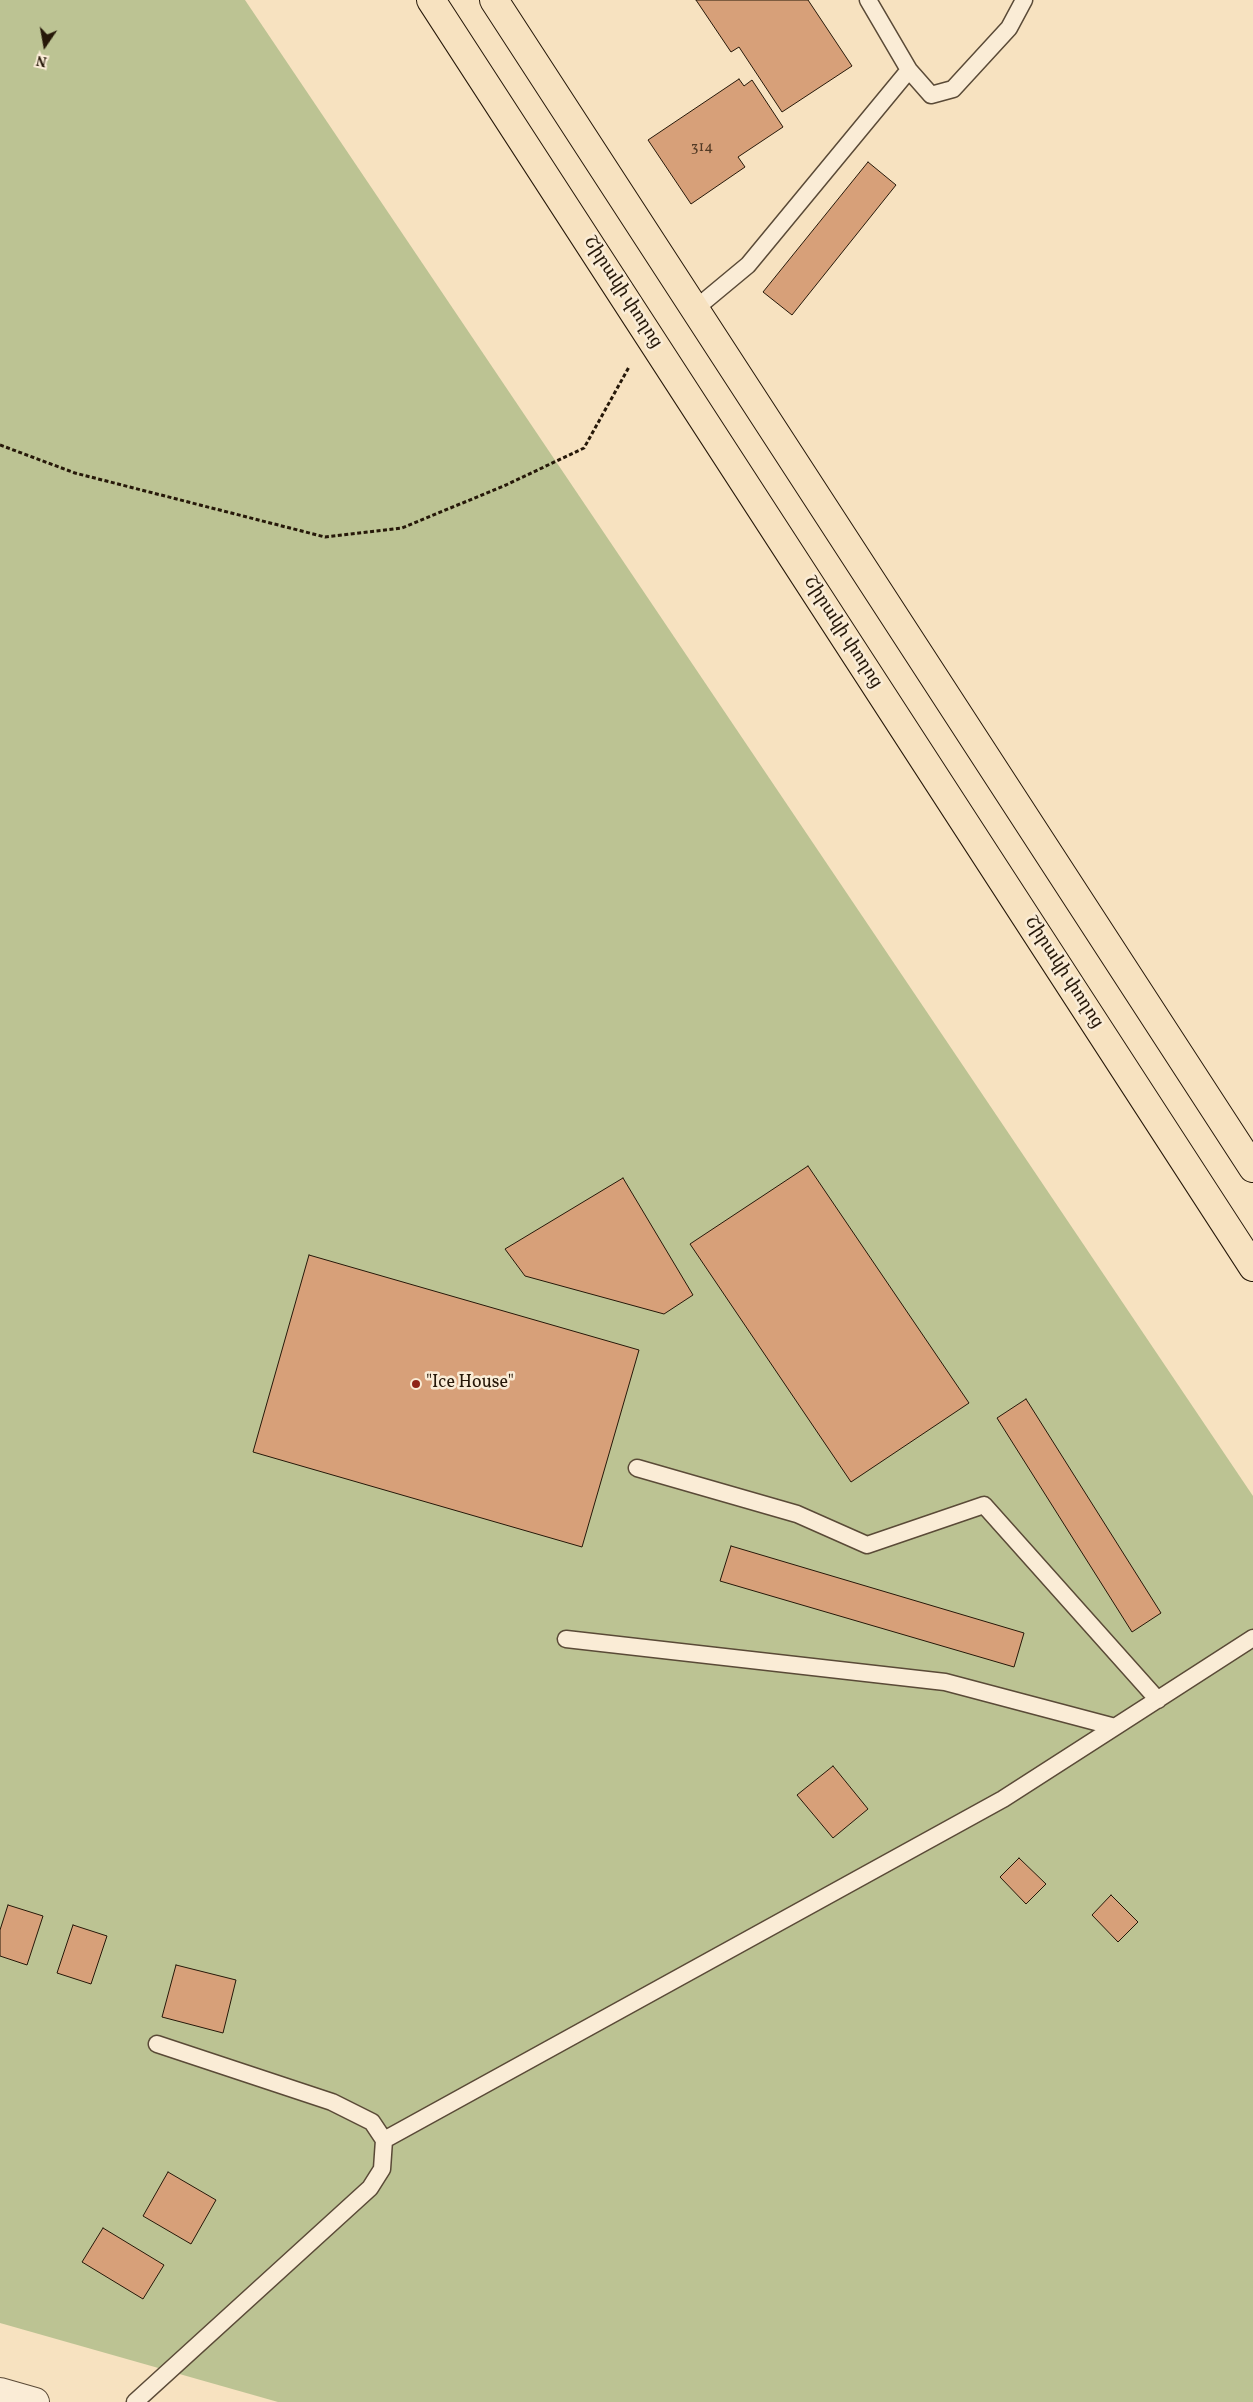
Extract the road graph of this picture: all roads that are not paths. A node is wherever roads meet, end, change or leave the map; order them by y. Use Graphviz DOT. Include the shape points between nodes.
graph roads {
  1 [pos="432,0"];
  2 [pos="494,0"];
  3 [pos="868,0"];
  4 [pos="1024,0"];
  5 [pos="909,70"];
  6 [pos="695,309"];
  7 [pos="1253,1168"];
  8 [pos="1253,1266"];
  9 [pos="637,1468"];
  10 [pos="1253,1638"];
  11 [pos="566,1639"];
  12 [pos="1158,1700"];
  13 [pos="1115,1726"];
  14 [pos="157,2044"];
  15 [pos="384,2140"];
  16 [pos="1,2394"];
  17 [pos="35,2402"];
  18 [pos="135,2402"];
  1 -- 8 [label="highway, Շիրակի փողոց"];
  2 -- 6 [label="highway"];
  3 -- 5 [label="lane"];
  4 -- 5 [label="lane" via="1009,28 954,89 931,95"];
  5 -- 6 [label="lane" via="748,265"];
  6 -- 7 [label="highway"];
  9 -- 12 [label="lane" via="797,1514 867,1545 984,1505"];
  10 -- 12 [label="lane"];
  11 -- 13 [label="lane" via="945,1682"];
  12 -- 13 [label="lane"];
  13 -- 15 [label="lane" via="1003,1799"];
  14 -- 15 [label="lane" via="332,2102 372,2122"];
  15 -- 18 [label="lane" via="382,2169 370,2188"];
  16 -- 17 [label="street"];
}
